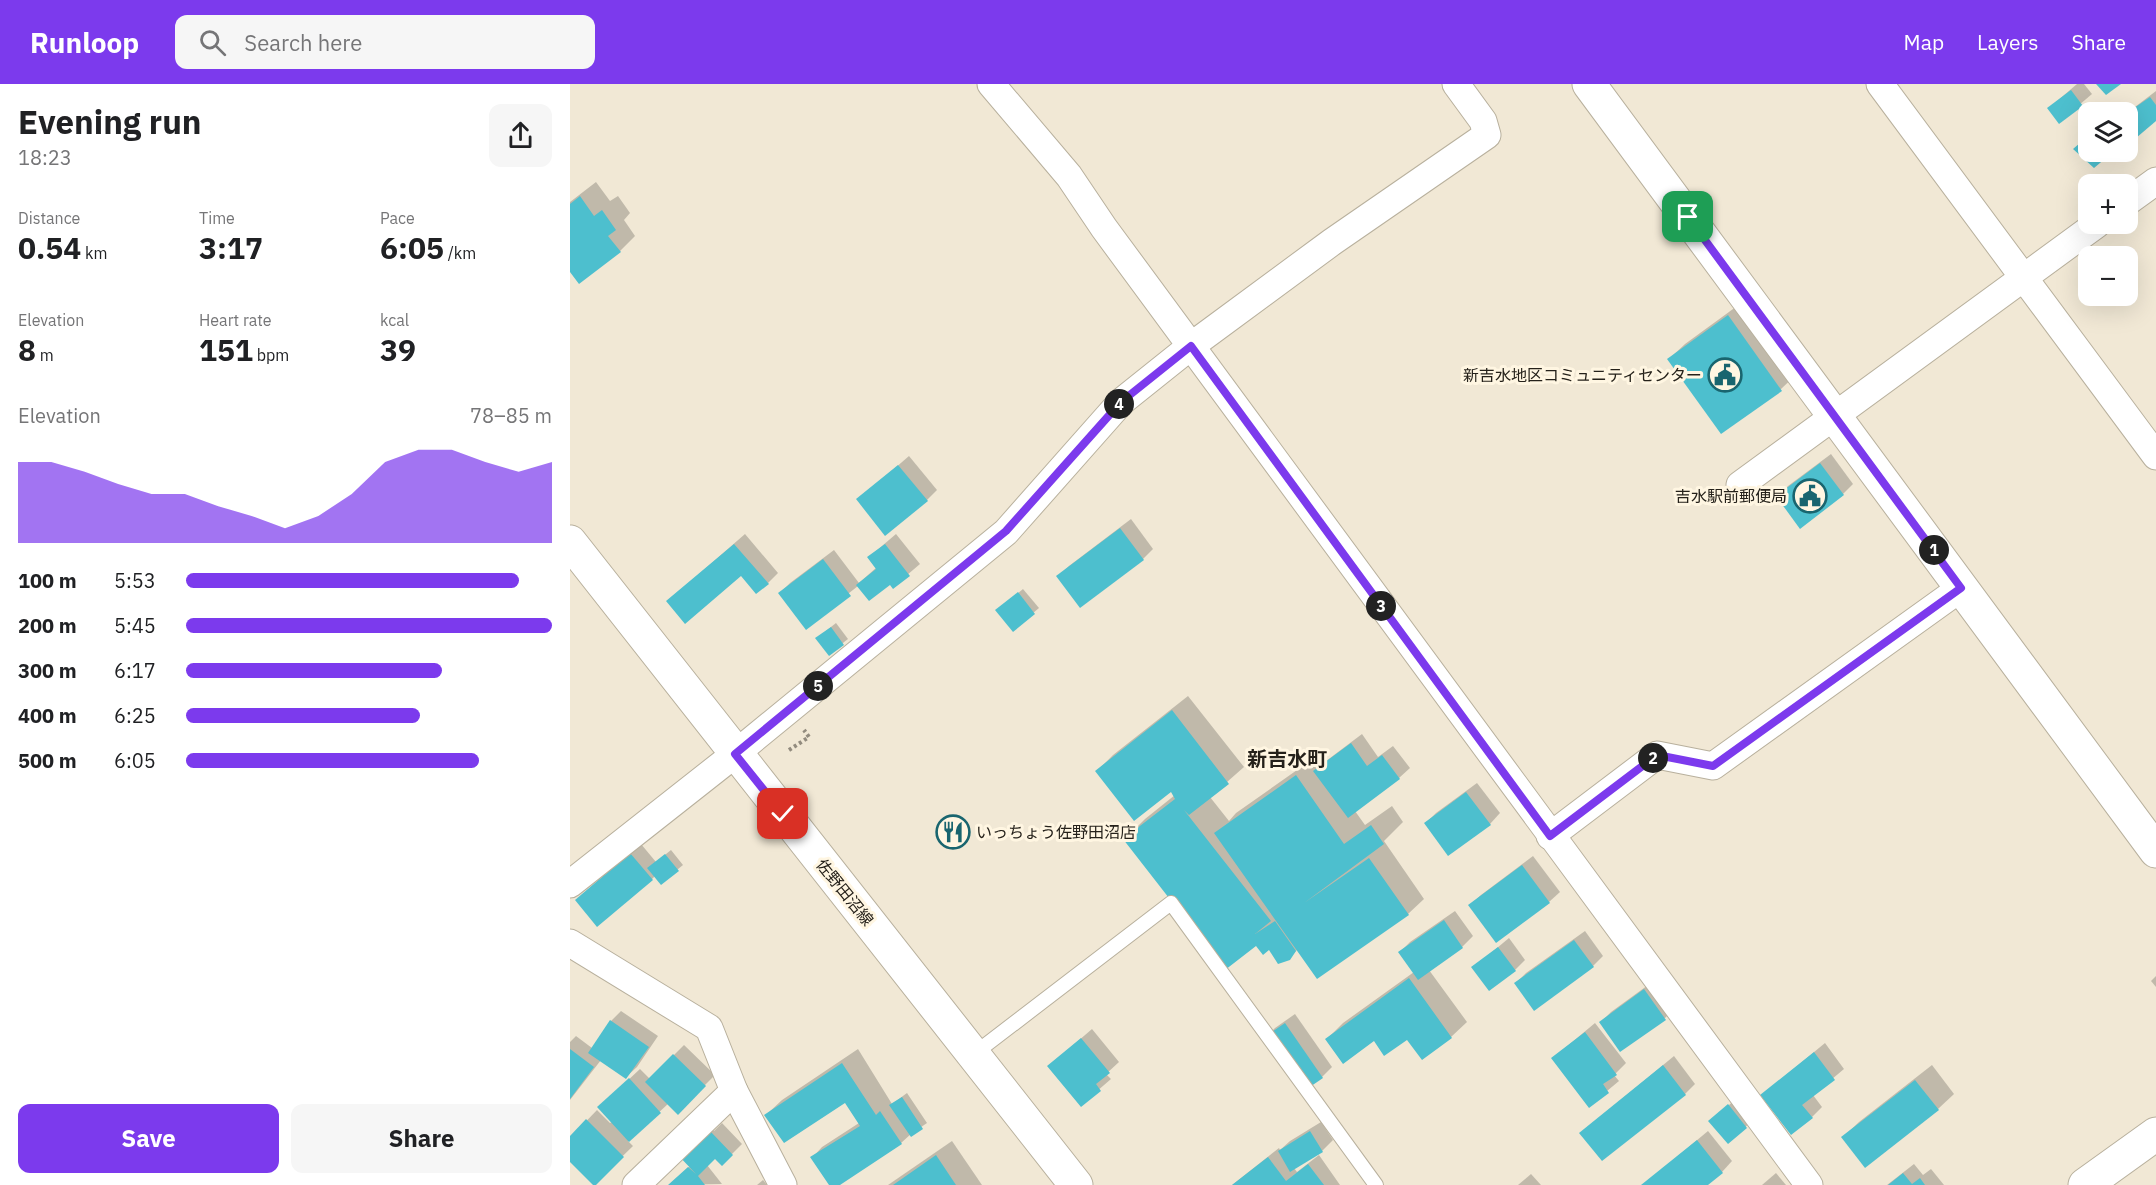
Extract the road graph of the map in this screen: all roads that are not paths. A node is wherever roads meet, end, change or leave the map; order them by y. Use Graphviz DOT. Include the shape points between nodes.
graph roads {
  1 [pos="991,84"];
  2 [pos="1589,84"];
  3 [pos="1880,84"];
  4 [pos="1464,87"];
  5 [pos="2156,181"];
  6 [pos="2138,194"];
  7 [pos="2083,234"];
  8 [pos="2023,277"];
  9 [pos="1191,346"];
  10 [pos="1835,417"];
  11 [pos="2156,456"];
  12 [pos="1740,485"];
  13 [pos="570,542"];
  14 [pos="1961,588"];
  15 [pos="735,754"];
  16 [pos="2151,835"];
  17 [pos="1550,836"];
  18 [pos="570,884"];
  19 [pos="570,943"];
  20 [pos="974,1054"];
  21 [pos="734,1091"];
  22 [pos="2156,1134"];
  23 [pos="636,1185"];
  24 [pos="783,1185"];
  25 [pos="1076,1185"];
  26 [pos="1376,1185"];
  27 [pos="1809,1185"];
  28 [pos="2085,1185"];
  1 -- 9 [label="street" via="1069,176"];
  2 -- 10 [label="street"];
  3 -- 8 [label="street"];
  4 -- 9 [label="street" via="1488,135 1332,242"];
  5 -- 6 [label="street"];
  7 -- 8 [label="street"];
  8 -- 10 [label="street"];
  8 -- 11 [label="street"];
  9 -- 15 [label="street" via="1121,402 1006,531"];
  9 -- 17 [label="street"];
  10 -- 12 [label="street"];
  10 -- 14 [label="street"];
  13 -- 15 [label="street, 佐野田沼線"];
  14 -- 16 [label="street"];
  14 -- 17 [label="street" via="1713,766 1657,755"];
  15 -- 18 [label="street"];
  15 -- 20 [label="street, 佐野田沼線"];
  17 -- 27 [label="street"];
  19 -- 21 [label="street" via="710,1028"];
  20 -- 25 [label="street, 佐野田沼線"];
  20 -- 26 [label="lane" via="1171,903"];
  21 -- 23 [label="street"];
  21 -- 24 [label="street"];
  22 -- 28 [label="street"];
}
